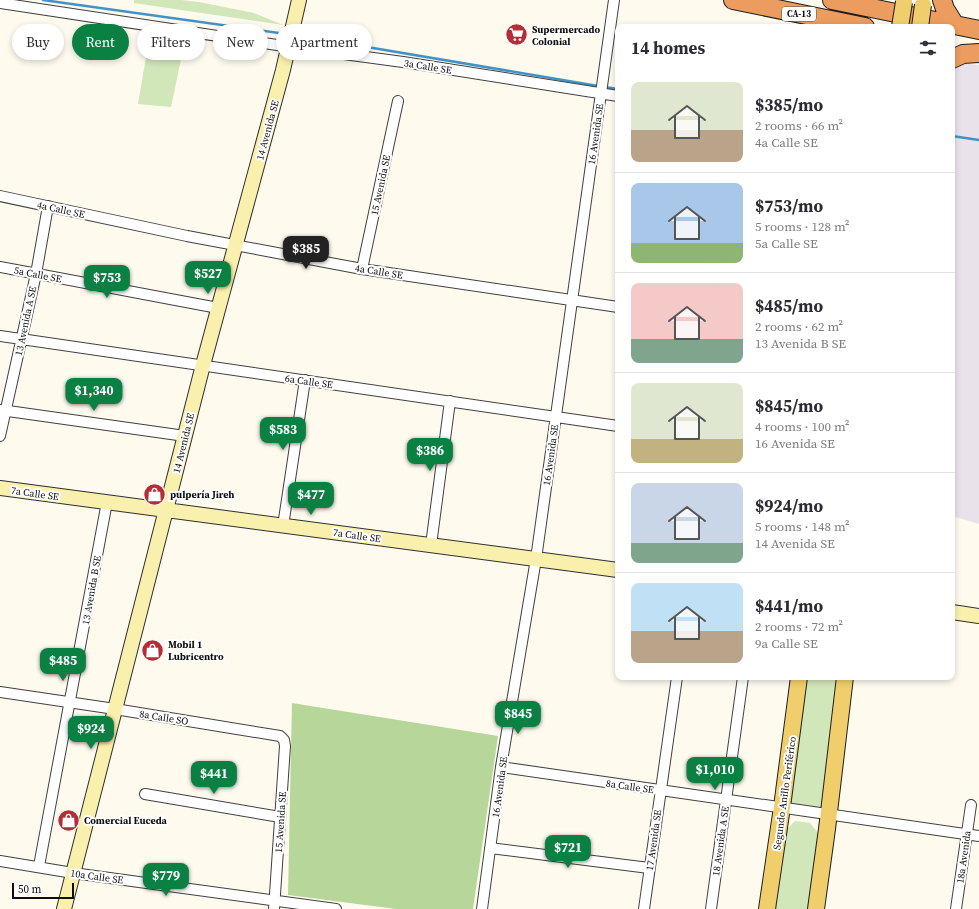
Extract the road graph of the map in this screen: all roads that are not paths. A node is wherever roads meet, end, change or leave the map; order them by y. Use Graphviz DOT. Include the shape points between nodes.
graph roads {
  1 [pos="299,0"];
  2 [pos="614,0"];
  3 [pos="733,0"];
  4 [pos="832,0"];
  5 [pos="942,0"];
  6 [pos="904,1"];
  7 [pos="923,2"];
  8 [pos="0,3"];
  9 [pos="293,24"];
  10 [pos="849,24"];
  11 [pos="900,24"];
  12 [pos="920,24"];
  13 [pos="950,24"];
  14 [pos="954,24"];
  15 [pos="955,25"];
  16 [pos="979,30"];
  17 [pos="276,44"];
  18 [pos="955,47"];
  19 [pos="979,52"];
  20 [pos="955,57"];
  21 [pos="372,58"];
  22 [pos="285,60"];
  23 [pos="601,94"];
  24 [pos="615,96"];
  25 [pos="398,101"];
  26 [pos="0,196"];
  27 [pos="48,206"];
  28 [pos="236,245"];
  29 [pos="0,267"];
  30 [pos="362,269"];
  31 [pos="36,274"];
  32 [pos="572,300"];
  33 [pos="615,307"];
  34 [pos="218,308"];
  35 [pos="0,336"];
  36 [pos="22,339"];
  37 [pos="203,366"];
  38 [pos="306,380"];
  39 [pos="450,401"];
  40 [pos="3,410"];
  41 [pos="556,416"];
  42 [pos="615,426"];
  43 [pos="0,436"];
  44 [pos="185,436"];
  45 [pos="0,488"];
  46 [pos="107,502"];
  47 [pos="166,510"];
  48 [pos="283,526"];
  49 [pos="431,545"];
  50 [pos="536,559"];
  51 [pos="615,570"];
  52 [pos="955,612"];
  53 [pos="979,616"];
  54 [pos="677,680"];
  55 [pos="743,680"];
  56 [pos="799,680"];
  57 [pos="845,680"];
  58 [pos="0,692"];
  59 [pos="71,702"];
  60 [pos="115,709"];
  61 [pos="280,736"];
  62 [pos="502,767"];
  63 [pos="661,790"];
  64 [pos="145,794"];
  65 [pos="725,799"];
  66 [pos="971,805"];
  67 [pos="782,807"];
  68 [pos="829,814"];
  69 [pos="280,817"];
  70 [pos="967,834"];
  71 [pos="979,836"];
  72 [pos="490,848"];
  73 [pos="0,861"];
  74 [pos="39,866"];
  75 [pos="649,868"];
  76 [pos="73,873"];
  77 [pos="274,905"];
  78 [pos="64,909"];
  79 [pos="336,909"];
  80 [pos="482,909"];
  81 [pos="644,909"];
  82 [pos="711,909"];
  83 [pos="767,909"];
  84 [pos="816,909"];
  85 [pos="956,909"];
  1 -- 9 [label="street, 14 Avenida SE"];
  2 -- 23 [label="street, 16 Avenida SE"];
  3 -- 10 [label="highway, CA-13"];
  4 -- 13 [label="highway"];
  5 -- 14 [label="highway"];
  6 -- 11 [label="main road, bridge"];
  7 -- 12 [label="main road, bridge"];
  8 -- 17 [label="street, 3a Calle SE"];
  15 -- 16 [label="highway"];
  18 -- 19 [label="highway"];
  19 -- 20 [label="highway"];
  21 -- 23 [label="street, 3a Calle SE"];
  22 -- 28 [label="street, 14 Avenida SE"];
  23 -- 24 [label="street, 3a Calle SE"];
  23 -- 32 [label="street, 16 Avenida SE"];
  25 -- 30 [label="street, 15 Avenida SE"];
  26 -- 27 [label="street, 4a Calle SE"];
  27 -- 28 [label="street, 4a Calle SE"];
  27 -- 31 [label="street, 13 Avenida A SE"];
  28 -- 30 [label="street, 4a Calle SE"];
  28 -- 34 [label="street, 14 Avenida SE"];
  29 -- 31 [label="street, 5a Calle SE"];
  30 -- 32 [label="street, 4a Calle SE"];
  31 -- 34 [label="street, 5a Calle SE"];
  31 -- 36 [label="street, 13 Avenida A SE"];
  32 -- 33 [label="street, 4a Calle SE"];
  32 -- 41 [label="street, 16 Avenida SE"];
  34 -- 37 [label="street, 14 Avenida SE"];
  35 -- 36 [label="street, 6a Calle SE"];
  36 -- 37 [label="street, 6a Calle SE"];
  36 -- 40 [label="street, 13 Avenida A SE"];
  37 -- 38 [label="street, 6a Calle SE"];
  37 -- 44 [label="street, 14 Avenida SE"];
  38 -- 39 [label="street, 6a Calle SE"];
  38 -- 48 [label="street"];
  39 -- 41 [label="street, 6a Calle SE"];
  39 -- 49 [label="street"];
  40 -- 43 [label="street, 13 Avenida A SE"];
  40 -- 44 [label="street"];
  41 -- 42 [label="street, 6a Calle SE"];
  41 -- 50 [label="street, 16 Avenida SE"];
  44 -- 47 [label="street, 14 Avenida SE"];
  45 -- 46 [label="street, 7a Calle SE"];
  46 -- 47 [label="street, 7a Calle SE"];
  46 -- 59 [label="street, 13 Avenida B SE"];
  47 -- 48 [label="street, 7a Calle SE"];
  47 -- 60 [label="street, 14 Avenida SE"];
  48 -- 49 [label="street, 7a Calle SE"];
  49 -- 50 [label="street, 7a Calle SE"];
  50 -- 51 [label="street, 7a Calle SE"];
  50 -- 62 [label="street, 16 Avenida SE"];
  52 -- 53 [label="street"];
  54 -- 63 [label="street, 17 Avenida SE"];
  55 -- 65 [label="street, 18 Avenida A SE"];
  56 -- 67 [label="main road, Segundo Anillo Periférico"];
  57 -- 68 [label="main road"];
  58 -- 59 [label="street, 8a Calle SO"];
  59 -- 60 [label="street, 8a Calle SO"];
  59 -- 74 [label="street, 13 Avenida B SE"];
  60 -- 61 [label="street, 8a Calle SO"];
  60 -- 76 [label="street, 14 Avenida SE"];
  61 -- 69 [label="street, 15 Avenida SE" via="285,746"];
  62 -- 63 [label="street, 8a Calle SE"];
  62 -- 72 [label="street, 16 Avenida SE"];
  63 -- 65 [label="street, 8a Calle SE"];
  63 -- 75 [label="street, 17 Avenida SE"];
  64 -- 69 [label="street"];
  65 -- 67 [label="street, 8a Calle SE"];
  65 -- 82 [label="street, 18 Avenida A SE"];
  66 -- 70 [label="street, 18a Avenida"];
  67 -- 68 [label="street, 8a Calle SE"];
  67 -- 83 [label="main road, Segundo Anillo Periférico"];
  68 -- 70 [label="street"];
  68 -- 84 [label="main road"];
  69 -- 77 [label="street, 15 Avenida SE"];
  70 -- 71 [label="street"];
  70 -- 85 [label="street, 18a Avenida"];
  72 -- 75 [label="street"];
  72 -- 80 [label="street, 16 Avenida SE"];
  73 -- 74 [label="street, 10a Calle SE"];
  74 -- 76 [label="street, 10a Calle SE"];
  75 -- 81 [label="street, 17 Avenida SE"];
  76 -- 77 [label="street, 10a Calle SE"];
  76 -- 78 [label="street, 14 Avenida SE"];
  77 -- 79 [label="street, 10a Calle SE"];
}
